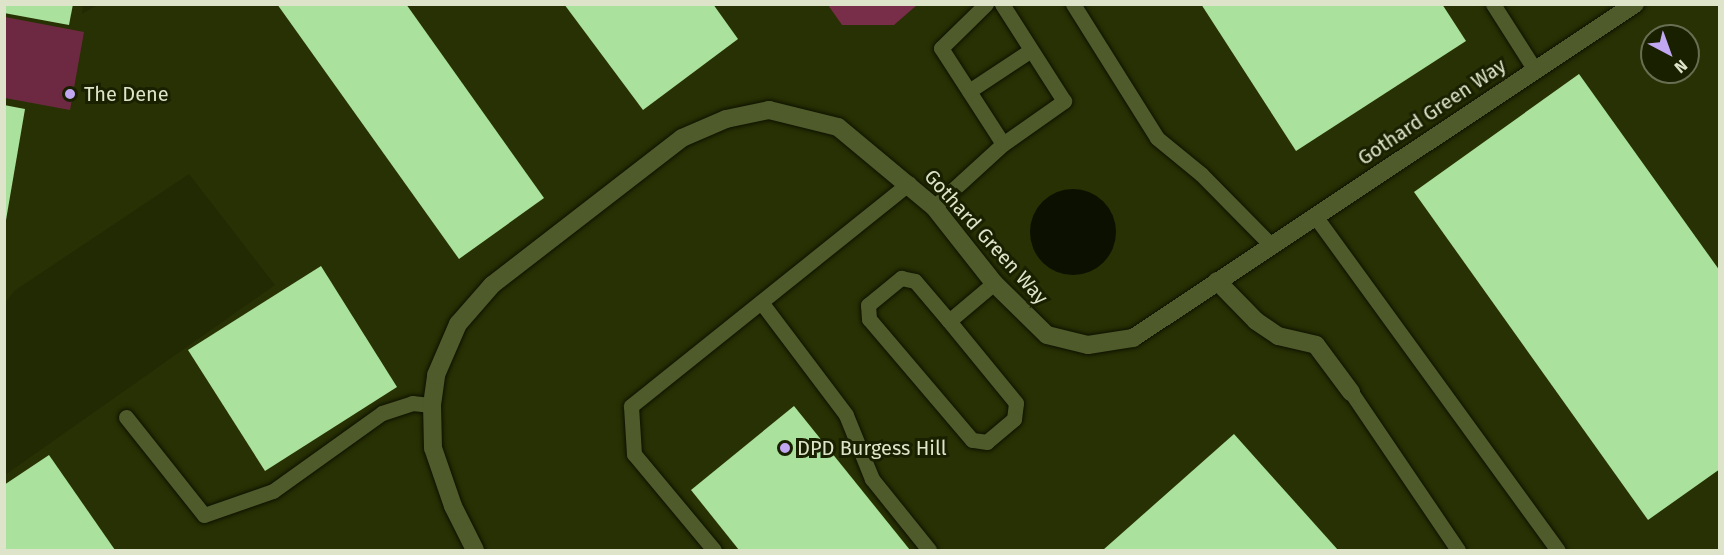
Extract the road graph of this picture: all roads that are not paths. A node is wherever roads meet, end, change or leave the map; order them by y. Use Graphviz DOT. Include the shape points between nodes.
graph roads {
  1 [pos="986,4"];
  2 [pos="1002,4"];
  3 [pos="1073,4"];
  4 [pos="1492,4"];
  5 [pos="1635,4"];
  6 [pos="1031,50"];
  7 [pos="1535,70"];
  8 [pos="969,91"];
  9 [pos="1003,144"];
  10 [pos="909,183"];
  11 [pos="934,207"];
  12 [pos="1315,216"];
  13 [pos="1271,245"];
  14 [pos="1217,281"];
  15 [pos="994,283"];
  16 [pos="761,302"];
  17 [pos="949,321"];
  18 [pos="1351,393"];
  19 [pos="432,405"];
  20 [pos="126,417"];
  21 [pos="475,550"];
  22 [pos="714,550"];
  23 [pos="929,550"];
  24 [pos="1458,550"];
  25 [pos="1558,550"];
  1 -- 8 [label="lane" via="941,48"];
  2 -- 6 [label="lane"];
  3 -- 13 [label="lane" via="1157,138 1201,174"];
  4 -- 7 [label="lane"];
  5 -- 7 [label="street, Gothard Green Way"];
  6 -- 8 [label="lane"];
  6 -- 9 [label="lane" via="1064,101"];
  7 -- 12 [label="street, Gothard Green Way"];
  8 -- 9 [label="lane"];
  9 -- 11 [label="lane"];
  10 -- 11 [label="street, Gothard Green Way"];
  10 -- 16 [label="lane"];
  10 -- 19 [label="street, Gothard Green Way" via="838,127 769,110 726,119 682,138 492,285 458,324 436,375"];
  11 -- 15 [label="street, Gothard Green Way"];
  12 -- 13 [label="street, Gothard Green Way"];
  12 -- 25 [label="lane"];
  13 -- 14 [label="street, Gothard Green Way"];
  14 -- 15 [label="street, Gothard Green Way" via="1133,338 1088,345 1047,335"];
  14 -- 18 [label="street" via="1256,321 1278,336 1316,345"];
  15 -- 17 [label="lane"];
  16 -- 22 [label="lane" via="631,406 634,454"];
  16 -- 23 [label="lane" via="846,415 872,479"];
  17 -- 17 [label="lane" via="915,281 901,278 868,305 869,319 972,440 987,442 1014,419 1016,403"];
  18 -- 24 [label="lane"];
  19 -- 20 [label="lane" via="412,403 382,413 273,491 204,515"];
  19 -- 21 [label="street, Gothard Green Way" via="434,448 453,506"];
}
